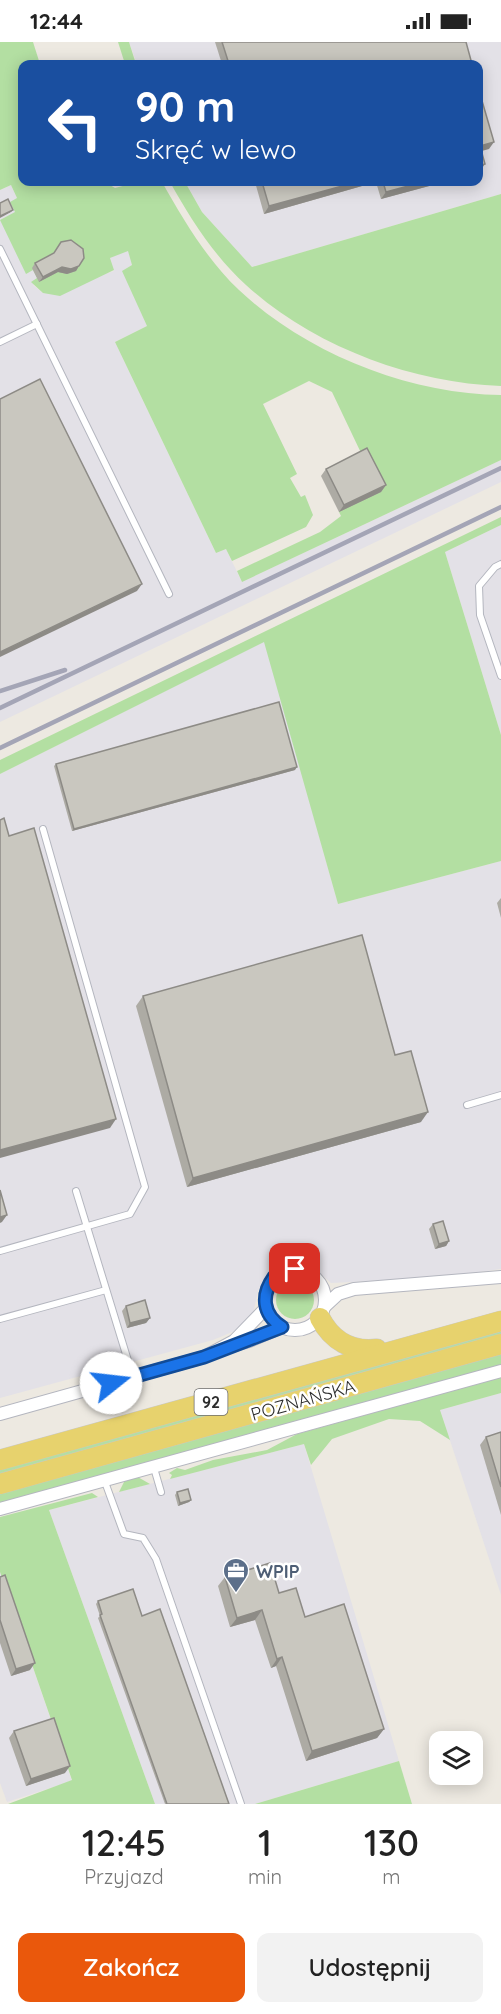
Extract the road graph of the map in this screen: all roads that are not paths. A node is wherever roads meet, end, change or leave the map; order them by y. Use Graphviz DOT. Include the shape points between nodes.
graph roads {
  1 [pos="0,249"];
  2 [pos="37,324"];
  3 [pos="0,342"];
  4 [pos="501,564"];
  5 [pos="169,594"];
  6 [pos="501,676"];
  7 [pos="43,829"];
  8 [pos="501,1095"];
  9 [pos="467,1105"];
  10 [pos="76,1191"];
  11 [pos="87,1226"];
  12 [pos="0,1251"];
  13 [pos="501,1277"];
  14 [pos="106,1290"];
  15 [pos="266,1308"];
  16 [pos="323,1312"];
  17 [pos="0,1319"];
  18 [pos="501,1321"];
  19 [pos="282,1327"];
  20 [pos="422,1343"];
  21 [pos="501,1344"];
  22 [pos="224,1348"];
  23 [pos="501,1371"];
  24 [pos="133,1377"];
  25 [pos="0,1414"];
  26 [pos="0,1461"];
  27 [pos="154,1468"];
  28 [pos="105,1482"];
  29 [pos="0,1484"];
  30 [pos="161,1492"];
  31 [pos="0,1509"];
  32 [pos="241,1804"];
  1 -- 2 [label="lane"];
  2 -- 3 [label="lane"];
  2 -- 5 [label="lane"];
  4 -- 6 [label="lane" via="479,586 480,615"];
  7 -- 11 [label="lane" via="145,1187 130,1214"];
  8 -- 9 [label="lane"];
  10 -- 11 [label="lane"];
  11 -- 12 [label="lane"];
  11 -- 14 [label="lane"];
  13 -- 16 [label="street" via="354,1289 338,1293"];
  14 -- 17 [label="lane"];
  14 -- 24 [label="lane"];
  15 -- 16 [label="street" via="268,1286 274,1277 295,1269 315,1276 322,1284"];
  15 -- 19 [label="street"];
  15 -- 22 [label="street"];
  16 -- 19 [label="street" via="302,1329"];
  16 -- 20 [label="main road" via="333,1336 352,1348 369,1350"];
  18 -- 20 [label="main road, POZNAŃSKA / 92"];
  19 -- 22 [label="street"];
  20 -- 26 [label="main road, POZNAŃSKA / 92"];
  21 -- 29 [label="main road, POZNAŃSKA / 92"];
  22 -- 24 [label="street"];
  23 -- 27 [label="street, POZNAŃSKA"];
  24 -- 25 [label="street"];
  27 -- 28 [label="street, POZNAŃSKA"];
  27 -- 30 [label="lane"];
  28 -- 31 [label="street, POZNAŃSKA"];
  28 -- 32 [label="lane" via="124,1534 143,1538 156,1559"];
}
